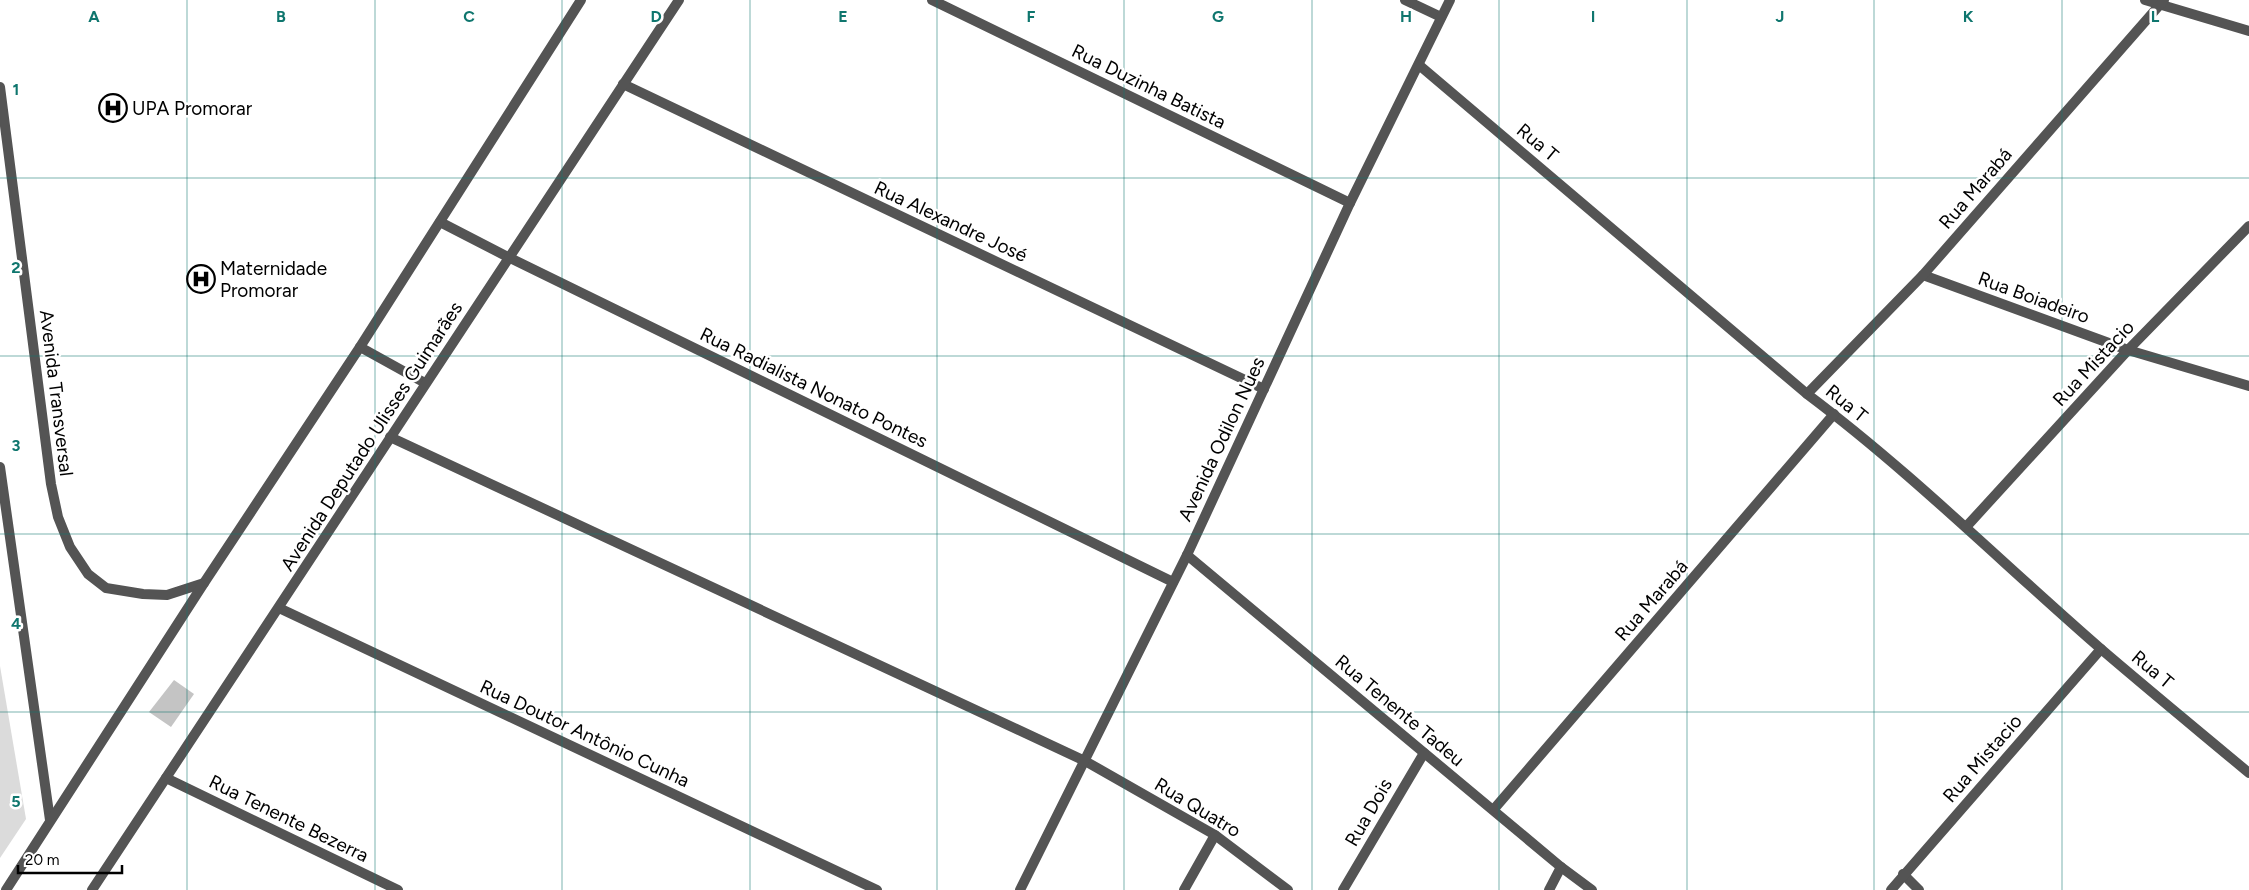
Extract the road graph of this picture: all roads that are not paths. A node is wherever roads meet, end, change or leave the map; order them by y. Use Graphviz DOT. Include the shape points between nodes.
graph roads {
  1 [pos="581,0"];
  2 [pos="679,0"];
  3 [pos="932,0"];
  4 [pos="1405,0"];
  5 [pos="1450,0"];
  6 [pos="2145,0"];
  7 [pos="2162,2"];
  8 [pos="1441,17"];
  9 [pos="2249,31"];
  10 [pos="1419,65"];
  11 [pos="624,84"];
  12 [pos="0,87"];
  13 [pos="1350,204"];
  14 [pos="440,222"];
  15 [pos="2249,226"];
  16 [pos="508,257"];
  17 [pos="1923,274"];
  18 [pos="360,347"];
  19 [pos="2128,350"];
  20 [pos="424,384"];
  21 [pos="2249,386"];
  22 [pos="1264,389"];
  23 [pos="1807,394"];
  24 [pos="1834,414"];
  25 [pos="390,437"];
  26 [pos="0,467"];
  27 [pos="1966,527"];
  28 [pos="1187,555"];
  29 [pos="1173,582"];
  30 [pos="204,583"];
  31 [pos="279,608"];
  32 [pos="2101,649"];
  33 [pos="1424,752"];
  34 [pos="1085,761"];
  35 [pos="2249,773"];
  36 [pos="166,778"];
  37 [pos="1494,809"];
  38 [pos="50,820"];
  39 [pos="1215,834"];
  40 [pos="1561,867"];
  41 [pos="1903,874"];
  42 [pos="6,890"];
  43 [pos="92,890"];
  44 [pos="398,890"];
  45 [pos="877,890"];
  46 [pos="1020,890"];
  47 [pos="1184,890"];
  48 [pos="1288,890"];
  49 [pos="1343,890"];
  50 [pos="1549,890"];
  51 [pos="1592,890"];
  52 [pos="1891,890"];
  53 [pos="1919,890"];
  1 -- 14 [label="street"];
  2 -- 11 [label="street, Avenida Deputado Ulisses Guimarães"];
  3 -- 13 [label="street, Rua Duzinha Batista"];
  4 -- 8 [label="street"];
  5 -- 8 [label="street, Avenida Odilon Nues"];
  6 -- 7 [label="street"];
  7 -- 9 [label="street"];
  7 -- 17 [label="street, Rua Marabá"];
  8 -- 10 [label="street, Avenida Odilon Nues"];
  10 -- 13 [label="street, Avenida Odilon Nues"];
  10 -- 23 [label="street, Rua T"];
  11 -- 16 [label="street, Avenida Deputado Ulisses Guimarães"];
  11 -- 22 [label="street, Rua Alexandre José"];
  12 -- 30 [label="street, Avenida Transversal" via="51,484 58,517 70,547 88,574 106,588 167,595"];
  13 -- 22 [label="street, Avenida Odilon Nues"];
  14 -- 16 [label="street, Rua Radialista Nonato Pontes"];
  14 -- 18 [label="street"];
  15 -- 19 [label="street, Rua Mistacio"];
  16 -- 20 [label="street, Avenida Deputado Ulisses Guimarães"];
  16 -- 29 [label="street, Rua Radialista Nonato Pontes"];
  17 -- 19 [label="street, Rua Boiadeiro"];
  17 -- 23 [label="street, Rua Marabá"];
  18 -- 20 [label="street"];
  18 -- 30 [label="street"];
  19 -- 21 [label="street, Rua Boiadeiro"];
  19 -- 27 [label="street, Rua Mistacio"];
  20 -- 25 [label="street, Avenida Deputado Ulisses Guimarães"];
  22 -- 28 [label="street, Avenida Odilon Nues"];
  23 -- 24 [label="street, Rua T"];
  24 -- 27 [label="street, Rua T"];
  24 -- 37 [label="street, Rua Marabá"];
  25 -- 31 [label="street, Avenida Deputado Ulisses Guimarães"];
  25 -- 34 [label="street"];
  26 -- 38 [label="street"];
  27 -- 32 [label="street, Rua T"];
  28 -- 29 [label="street, Avenida Odilon Nues"];
  28 -- 33 [label="street, Rua Tenente Tadeu"];
  29 -- 34 [label="street, Avenida Odilon Nues"];
  30 -- 38 [label="street"];
  31 -- 36 [label="street, Avenida Deputado Ulisses Guimarães"];
  31 -- 45 [label="street, Rua Doutor Antônio Cunha"];
  32 -- 35 [label="street, Rua T"];
  32 -- 41 [label="street, Rua Mistacio"];
  33 -- 37 [label="street, Rua Tenente Tadeu"];
  33 -- 49 [label="street, Rua Dois"];
  34 -- 39 [label="street, Rua Quatro"];
  34 -- 46 [label="street, Avenida Odilon Nues"];
  36 -- 43 [label="street, Avenida Deputado Ulisses Guimarães"];
  36 -- 44 [label="street, Rua Tenente Bezerra"];
  37 -- 40 [label="street, Rua Tenente Tadeu"];
  38 -- 42 [label="street"];
  39 -- 47 [label="street"];
  39 -- 48 [label="street, Rua Quatro"];
  40 -- 50 [label="street"];
  40 -- 51 [label="street, Rua Tenente Tadeu"];
  41 -- 52 [label="street, Rua Mistacio"];
  41 -- 53 [label="street"];
}
